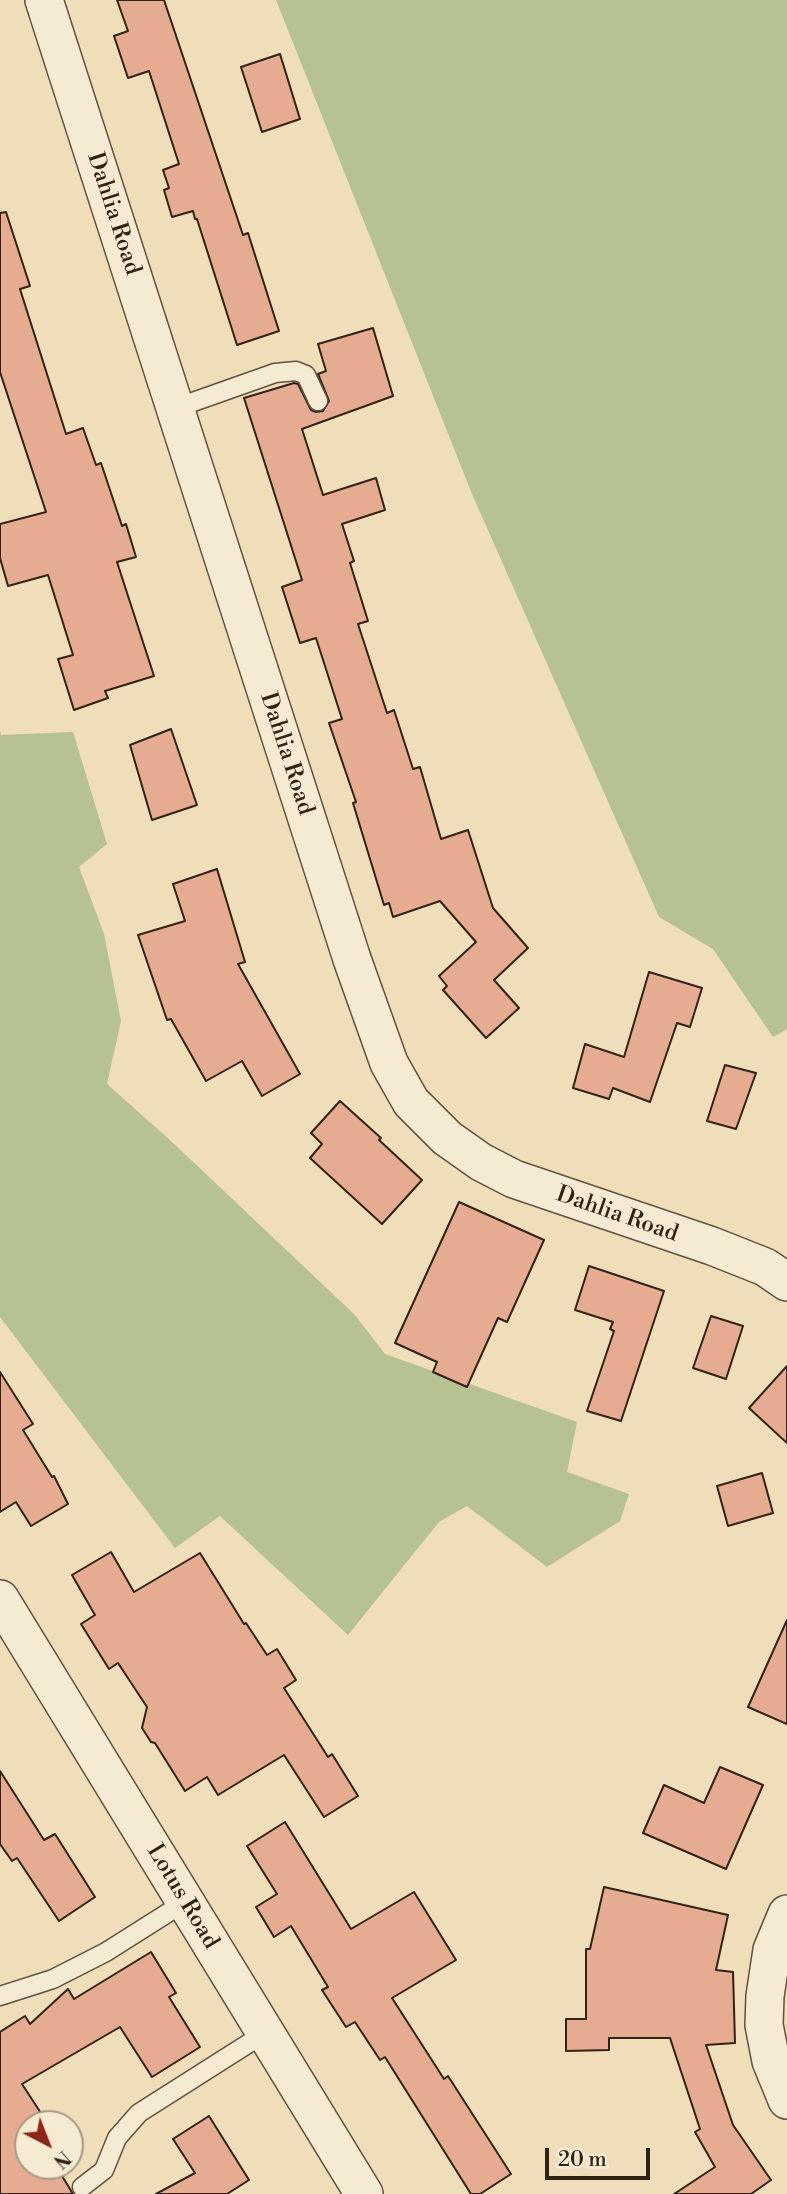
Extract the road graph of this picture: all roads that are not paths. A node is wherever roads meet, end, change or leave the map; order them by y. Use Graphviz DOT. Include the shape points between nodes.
graph roads {
  1 [pos="44,0"];
  2 [pos="318,401"];
  3 [pos="176,408"];
  4 [pos="787,1282"];
  5 [pos="0,1599"];
  6 [pos="185,1902"];
  7 [pos="787,1914"];
  8 [pos="0,1997"];
  9 [pos="265,2034"];
  10 [pos="787,2100"];
  11 [pos="82,2187"];
  12 [pos="364,2194"];
  1 -- 3 [label="street, Dahlia Road"];
  2 -- 3 [label="lane" via="306,375 296,371 275,373"];
  3 -- 4 [label="street, Dahlia Road" via="352,959 388,1063 411,1102 447,1138 514,1179 712,1246 765,1267"];
  5 -- 6 [label="street, Lotus Road"];
  6 -- 8 [label="lane" via="106,1952 53,1979"];
  6 -- 9 [label="street, Lotus Road"];
  7 -- 10 [label="street" via="772,1950 764,2025 771,2061"];
  9 -- 11 [label="lane" via="139,2113 117,2138 104,2170"];
  9 -- 12 [label="street, Lotus Road"];
}
